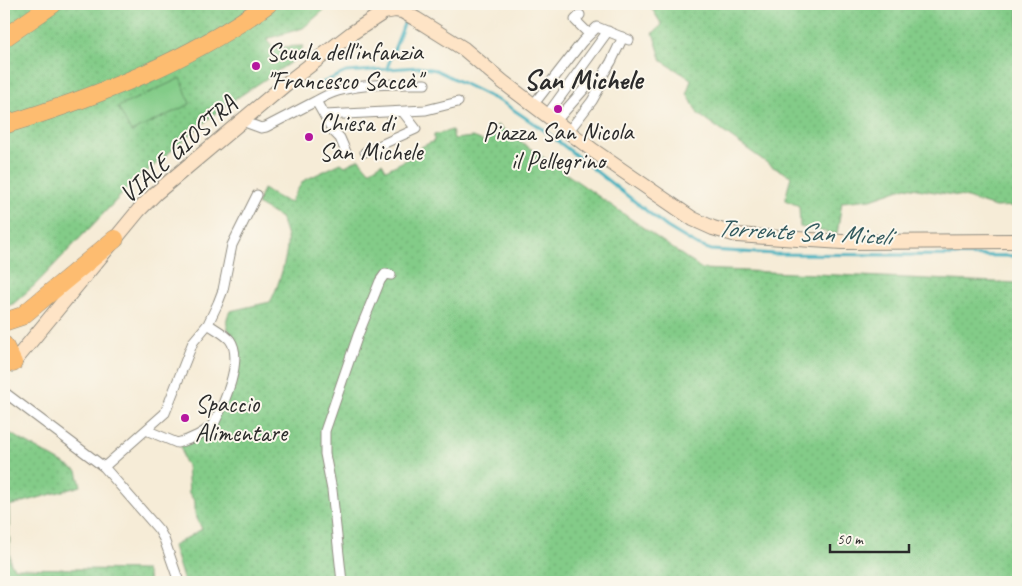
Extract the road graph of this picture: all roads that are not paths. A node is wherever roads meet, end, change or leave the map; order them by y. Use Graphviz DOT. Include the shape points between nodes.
graph roads {
  1 [pos="53,4"];
  2 [pos="268,4"];
  3 [pos="580,15"];
  4 [pos="608,31"];
  5 [pos="589,34"];
  6 [pos="4,38"];
  7 [pos="594,78"];
  8 [pos="425,84"];
  9 [pos="316,100"];
  10 [pos="458,102"];
  11 [pos="533,106"];
  12 [pos="403,112"];
  13 [pos="325,115"];
  14 [pos="551,119"];
  15 [pos="242,121"];
  16 [pos="4,125"];
  17 [pos="568,132"];
  18 [pos="346,152"];
  19 [pos="365,152"];
  20 [pos="257,195"];
  21 [pos="115,239"];
  22 [pos="1018,241"];
  23 [pos="391,275"];
  24 [pos="4,322"];
  25 [pos="208,324"];
  26 [pos="4,345"];
  27 [pos="9,360"];
  28 [pos="4,392"];
  29 [pos="146,430"];
  30 [pos="104,467"];
  31 [pos="178,582"];
  32 [pos="342,582"];
  1 -- 6 [label="highway"];
  2 -- 16 [label="highway" via="205,44 144,74 85,99"];
  3 -- 5 [label="street" via="575,20"];
  4 -- 5 [label="street" via="597,27"];
  4 -- 14 [label="street" via="561,97"];
  4 -- 17 [label="street" via="626,39 598,83 601,85 592,101"];
  5 -- 11 [label="street"];
  7 -- 14 [label="street"];
  8 -- 9 [label="street" via="356,88 337,91"];
  9 -- 13 [label="street"];
  9 -- 15 [label="street" via="266,127"];
  10 -- 12 [label="street"];
  11 -- 14 [label="street"];
  11 -- 15 [label="street, VIALE GIOSTRA" via="464,49 402,11 389,10 376,16 287,83"];
  12 -- 13 [label="street"];
  12 -- 19 [label="street" via="416,129"];
  13 -- 18 [label="street"];
  14 -- 17 [label="street"];
  15 -- 21 [label="street, VIALE GIOSTRA" via="156,193"];
  17 -- 22 [label="street" via="693,219 726,233 842,242"];
  20 -- 25 [label="street" via="232,245 223,290"];
  21 -- 24 [label="highway" via="22,316"];
  21 -- 27 [label="street, VIALE GIOSTRA"];
  23 -- 32 [label="street" via="385,274 380,281 325,431 325,454"];
  25 -- 29 [label="street" via="193,342 165,413"];
  25 -- 29 [label="street" via="229,338 235,352 231,378 215,422 202,433 177,442"];
  26 -- 27 [label="highway"];
  28 -- 30 [label="street"];
  29 -- 30 [label="street"];
  30 -- 31 [label="street" via="159,530"];
}
